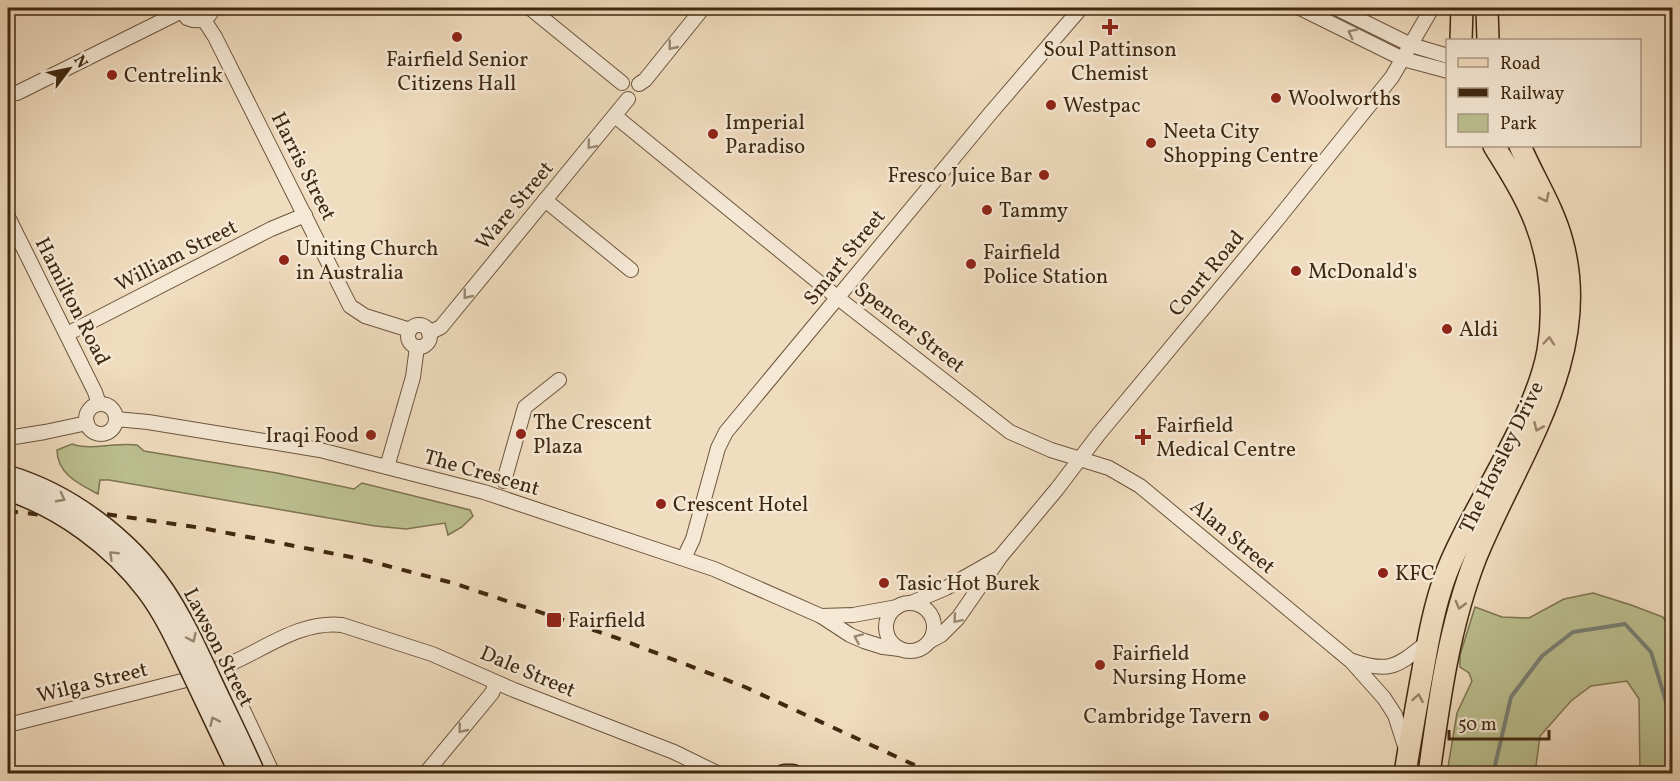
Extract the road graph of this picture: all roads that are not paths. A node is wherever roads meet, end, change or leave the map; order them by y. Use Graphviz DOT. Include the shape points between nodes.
graph roads {
  1 [pos="213,8"];
  2 [pos="530,8"];
  3 [pos="703,8"];
  4 [pos="1081,8"];
  5 [pos="1300,8"];
  6 [pos="1336,8"];
  7 [pos="1432,8"];
  8 [pos="1461,8"];
  9 [pos="1487,8"];
  10 [pos="181,9"];
  11 [pos="204,20"];
  12 [pos="1461,39"];
  13 [pos="1488,39"];
  14 [pos="1411,45"];
  15 [pos="1446,55"];
  16 [pos="1403,59"];
  17 [pos="1446,70"];
  18 [pos="622,83"];
  19 [pos="639,84"];
  20 [pos="11,97"];
  21 [pos="628,99"];
  22 [pos="615,116"];
  23 [pos="1495,147"];
  24 [pos="1520,147"];
  25 [pos="545,200"];
  26 [pos="305,215"];
  27 [pos="8,217"];
  28 [pos="631,270"];
  29 [pos="838,298"];
  30 [pos="410,330"];
  31 [pos="429,333"];
  32 [pos="67,334"];
  33 [pos="417,346"];
  34 [pos="560,380"];
  35 [pos="99,404"];
  36 [pos="116,420"];
  37 [pos="87,423"];
  38 [pos="8,438"];
  39 [pos="1080,459"];
  40 [pos="387,467"];
  41 [pos="8,475"];
  42 [pos="504,481"];
  43 [pos="8,491"];
  44 [pos="1001,556"];
  45 [pos="684,558"];
  46 [pos="911,603"];
  47 [pos="897,607"];
  48 [pos="821,616"];
  49 [pos="930,641"];
  50 [pos="1428,642"];
  51 [pos="900,649"];
  52 [pos="1351,661"];
  53 [pos="220,668"];
  54 [pos="186,680"];
  55 [pos="496,683"];
  56 [pos="8,725"];
  57 [pos="1407,765"];
  58 [pos="239,774"];
  59 [pos="256,774"];
  60 [pos="273,774"];
  61 [pos="425,774"];
  62 [pos="719,774"];
  63 [pos="784,774"];
  64 [pos="794,774"];
  65 [pos="1430,774"];
  1 -- 11 [label="street"];
  2 -- 18 [label="street"];
  3 -- 19 [label="street, one-way"];
  4 -- 29 [label="street, Smart Street"];
  16 -- 5 [label="street, one-way"];
  6 -- 14 [label="street"];
  7 -- 14 [label="street, Court Road"];
  8 -- 12 [label="main road"];
  9 -- 13 [label="main road"];
  10 -- 11 [label="street" via="193,21"];
  10 -- 20 [label="street"];
  11 -- 26 [label="street, Harris Street"];
  14 -- 15 [label="street"];
  14 -- 16 [label="street, Court Road"];
  16 -- 17 [label="street"];
  16 -- 39 [label="street, Court Road" via="1346,135"];
  18 -- 19 [label="street" via="632,79"];
  18 -- 21 [label="street" via="620,91"];
  19 -- 21 [label="street" via="639,94"];
  21 -- 22 [label="street, Ware Street"];
  22 -- 25 [label="street, Ware Street, one-way"];
  22 -- 29 [label="street, Spencer Street"];
  50 -- 23 [label="main road, The Horsley Drive, one-way" via="1446,573 1525,416 1548,352 1551,315 1544,248 1535,221"];
  24 -- 65 [label="main road, The Horsley Drive, one-way" via="1562,241 1569,305 1565,340 1550,398 1485,537 1461,599 1443,681"];
  25 -- 28 [label="street"];
  25 -- 31 [label="street, Ware Street, one-way" via="441,327"];
  26 -- 30 [label="street, Harris Street" via="354,310"];
  26 -- 32 [label="street, William Street"];
  27 -- 32 [label="street, Hamilton Road"];
  29 -- 39 [label="street, Spencer Street" via="1010,432"];
  29 -- 45 [label="street, Smart Street" via="726,432"];
  30 -- 31 [label="street" via="423,326"];
  30 -- 33 [label="street" via="409,338"];
  31 -- 33 [label="street" via="427,343"];
  32 -- 35 [label="street, Hamilton Road"];
  33 -- 40 [label="street" via="413,377"];
  34 -- 42 [label="street" via="525,407"];
  35 -- 36 [label="street" via="113,409"];
  35 -- 37 [label="street" via="90,409"];
  36 -- 37 [label="street" via="114,428 101,434 92,431"];
  36 -- 40 [label="street, The Crescent" via="262,439"];
  37 -- 38 [label="street"];
  39 -- 44 [label="street, Court Road"];
  39 -- 52 [label="street, Alan Street" via="1120,473 1140,486"];
  40 -- 45 [label="street, The Crescent" via="503,498"];
  41 -- 59 [label="main road, Lawson Street, one-way, bridge" via="65,500 99,522 147,567 186,626"];
  58 -- 43 [label="main road, Lawson Street, one-way, bridge" via="172,632 146,591 117,558 72,522"];
  44 -- 46 [label="street, Court Road"];
  44 -- 49 [label="street, Court Road, one-way" via="958,618"];
  45 -- 48 [label="street, The Crescent"];
  46 -- 47 [label="street"];
  46 -- 49 [label="street" via="925,608 933,620"];
  47 -- 48 [label="street"];
  47 -- 51 [label="street" via="886,625 890,639"];
  51 -- 48 [label="street, one-way" via="864,641"];
  49 -- 51 [label="street" via="914,651"];
  50 -- 52 [label="street, Alan Street" via="1392,666 1380,668"];
  57 -- 50 [label="main road, The Horsley Drive, one-way"];
  52 -- 57 [label="street, Alan Street" via="1395,715"];
  53 -- 55 [label="street, Dale Street" via="281,639 329,624 371,633 432,654"];
  53 -- 60 [label="street, Lawson Street"];
  54 -- 56 [label="street, Wilga Street"];
  55 -- 61 [label="street, one-way"];
  55 -- 62 [label="street, Dale Street" via="674,752"];
  63 -- 64 [label="main road"];
}
